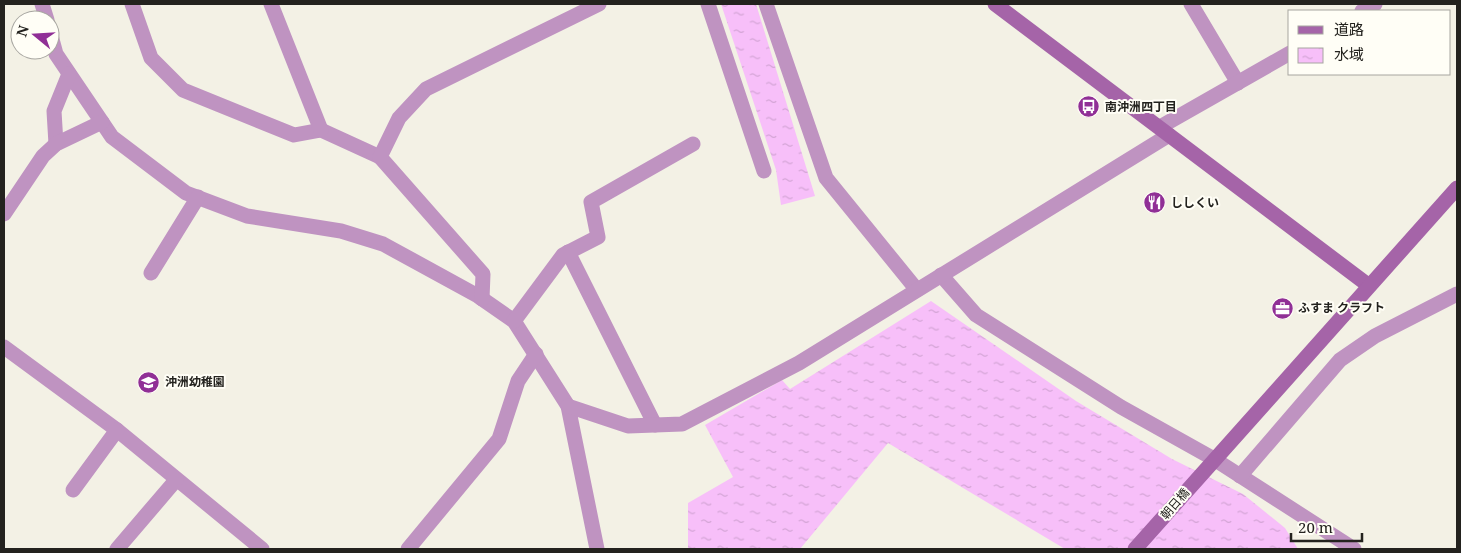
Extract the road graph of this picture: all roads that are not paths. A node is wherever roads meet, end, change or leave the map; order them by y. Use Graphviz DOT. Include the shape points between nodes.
graph roads {
  1 [pos="132,4"];
  2 [pos="272,4"];
  3 [pos="599,4"];
  4 [pos="708,4"];
  5 [pos="766,4"];
  6 [pos="995,4"];
  7 [pos="1191,4"];
  8 [pos="1375,4"];
  9 [pos="1364,10"];
  10 [pos="1288,54"];
  11 [pos="60,60"];
  12 [pos="69,74"];
  13 [pos="1238,83"];
  14 [pos="102,122"];
  15 [pos="321,130"];
  16 [pos="1165,131"];
  17 [pos="56,144"];
  18 [pos="693,144"];
  19 [pos="380,157"];
  20 [pos="764,170"];
  21 [pos="1457,188"];
  22 [pos="198,198"];
  23 [pos="4,214"];
  24 [pos="568,252"];
  25 [pos="152,273"];
  26 [pos="941,275"];
  27 [pos="1368,285"];
  28 [pos="917,290"];
  29 [pos="1457,294"];
  30 [pos="482,299"];
  31 [pos="514,322"];
  32 [pos="4,347"];
  33 [pos="536,354"];
  34 [pos="568,406"];
  35 [pos="655,425"];
  36 [pos="117,430"];
  37 [pos="1214,459"];
  38 [pos="1240,476"];
  39 [pos="176,480"];
  40 [pos="73,490"];
  41 [pos="117,549"];
  42 [pos="262,549"];
  43 [pos="408,549"];
  44 [pos="597,549"];
  45 [pos="1135,549"];
  46 [pos="1354,549"];
  1 -- 15 [label="street" via="151,58 183,90 294,135"];
  2 -- 15 [label="street"];
  3 -- 19 [label="street" via="426,89 399,118"];
  4 -- 20 [label="street"];
  5 -- 28 [label="street" via="826,178"];
  6 -- 16 [label="street"];
  7 -- 13 [label="street"];
  8 -- 9 [label="street"];
  10 -- 13 [label="street"];
  11 -- 12 [label="street"];
  12 -- 14 [label="street"];
  12 -- 17 [label="street" via="54,111"];
  13 -- 16 [label="street"];
  14 -- 17 [label="street"];
  14 -- 22 [label="street" via="112,137 186,193"];
  15 -- 19 [label="street"];
  16 -- 26 [label="street"];
  16 -- 27 [label="street"];
  17 -- 23 [label="street"];
  18 -- 24 [label="street" via="591,202 598,237"];
  19 -- 30 [label="street" via="483,274"];
  21 -- 27 [label="street, 朝日橋"];
  22 -- 25 [label="street"];
  22 -- 30 [label="street" via="247,216 341,231 383,244"];
  24 -- 31 [label="street"];
  24 -- 35 [label="street"];
  26 -- 28 [label="street"];
  26 -- 37 [label="street" via="976,315 1121,407"];
  27 -- 37 [label="street, 朝日橋"];
  28 -- 35 [label="street" via="798,363 682,424"];
  29 -- 38 [label="street" via="1375,336 1340,360"];
  30 -- 31 [label="street"];
  31 -- 33 [label="street"];
  32 -- 36 [label="street"];
  33 -- 34 [label="street"];
  33 -- 43 [label="street" via="518,381 499,439"];
  34 -- 35 [label="street" via="628,426"];
  34 -- 44 [label="street"];
  36 -- 39 [label="street"];
  36 -- 40 [label="street"];
  37 -- 38 [label="street"];
  37 -- 45 [label="street, 朝日橋"];
  38 -- 46 [label="street"];
  39 -- 41 [label="street"];
  39 -- 42 [label="street"];
}
